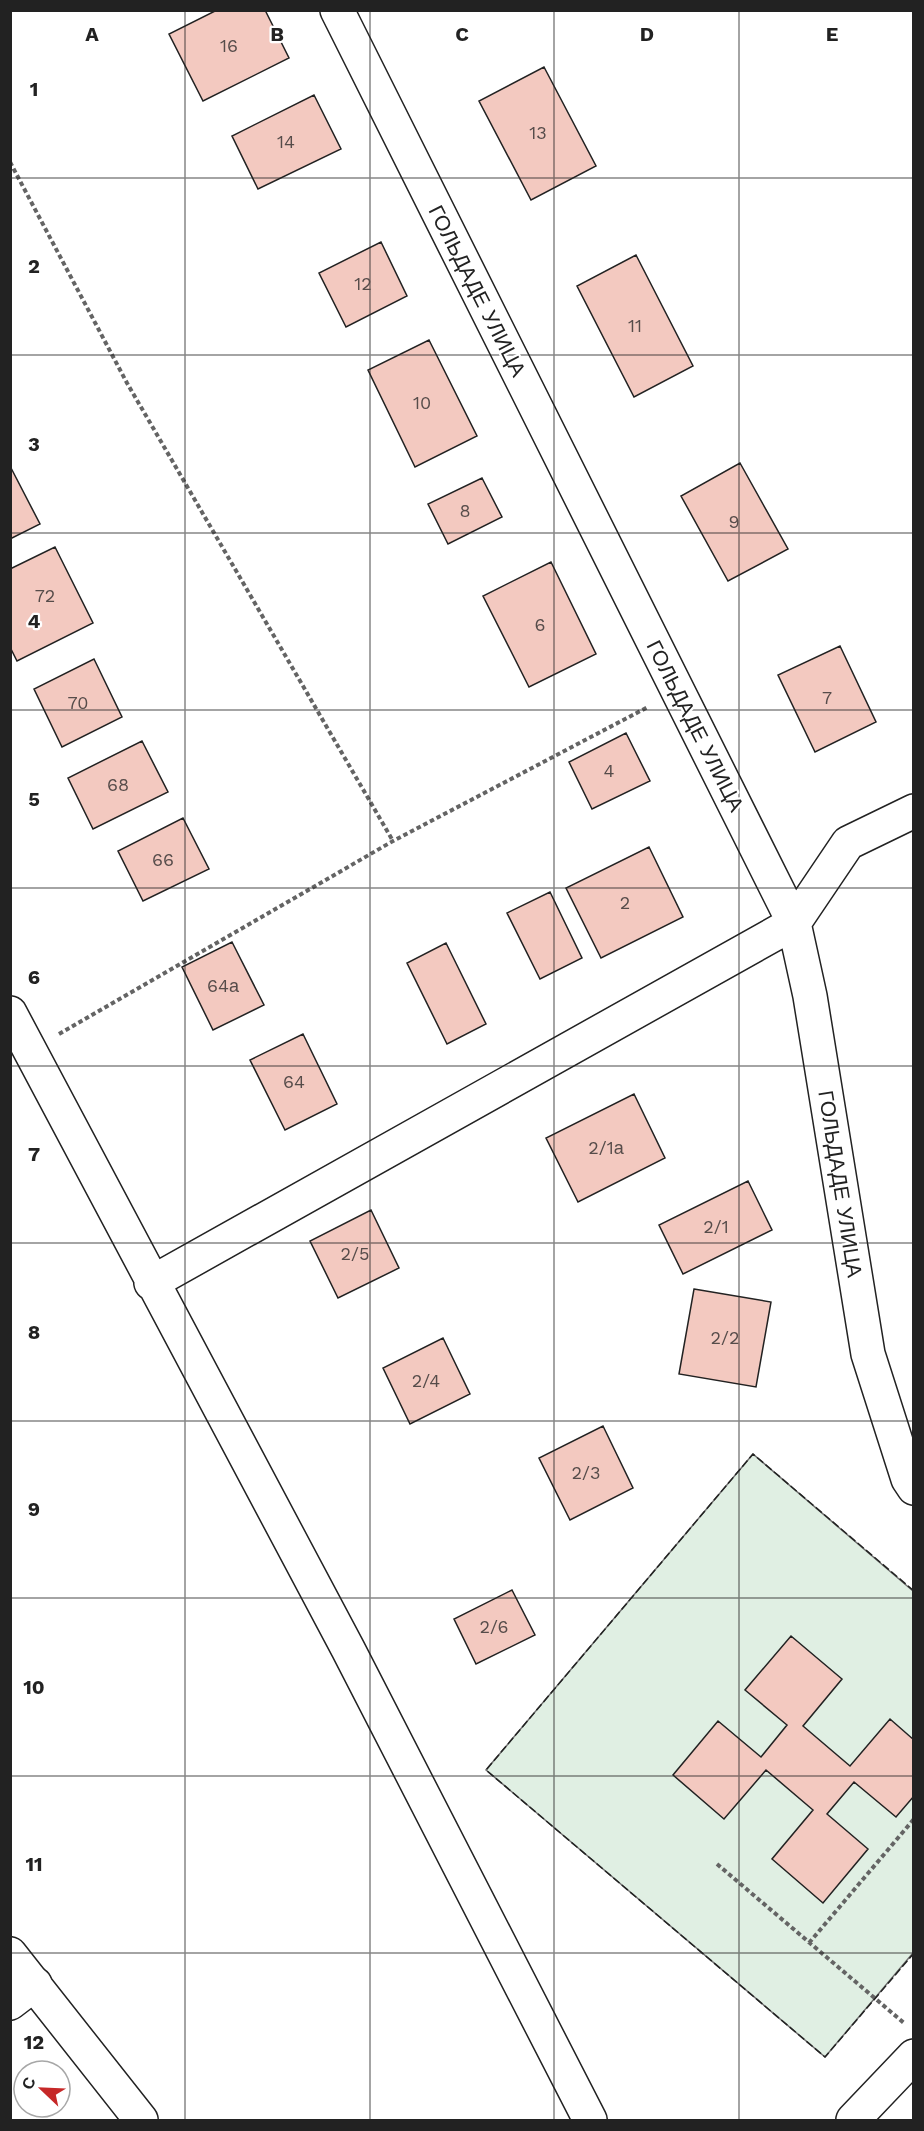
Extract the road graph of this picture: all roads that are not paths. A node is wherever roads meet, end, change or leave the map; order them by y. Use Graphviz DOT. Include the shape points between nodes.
graph roads {
  1 [pos="337,10"];
  2 [pos="914,811"];
  3 [pos="795,923"];
  4 [pos="10,1013"];
  5 [pos="152,1283"];
  6 [pos="914,1488"];
  7 [pos="10,1954"];
  8 [pos="23,1994"];
  9 [pos="910,2040"];
  10 [pos="141,2121"];
  11 [pos="590,2121"];
  12 [pos="854,2121"];
  1 -- 3 [label="street, ГОЛЬДАДЕ УЛИЦА"];
  2 -- 3 [label="street" via="848,843"];
  3 -- 5 [label="street"];
  3 -- 6 [label="street, ГОЛЬДАДЕ УЛИЦА" via="868,1354"];
  4 -- 5 [label="street"];
  5 -- 11 [label="street" via="348,1649"];
  7 -- 8 [label="street"];
  8 -- 10 [label="street"];
  9 -- 12 [label="street"];
}
